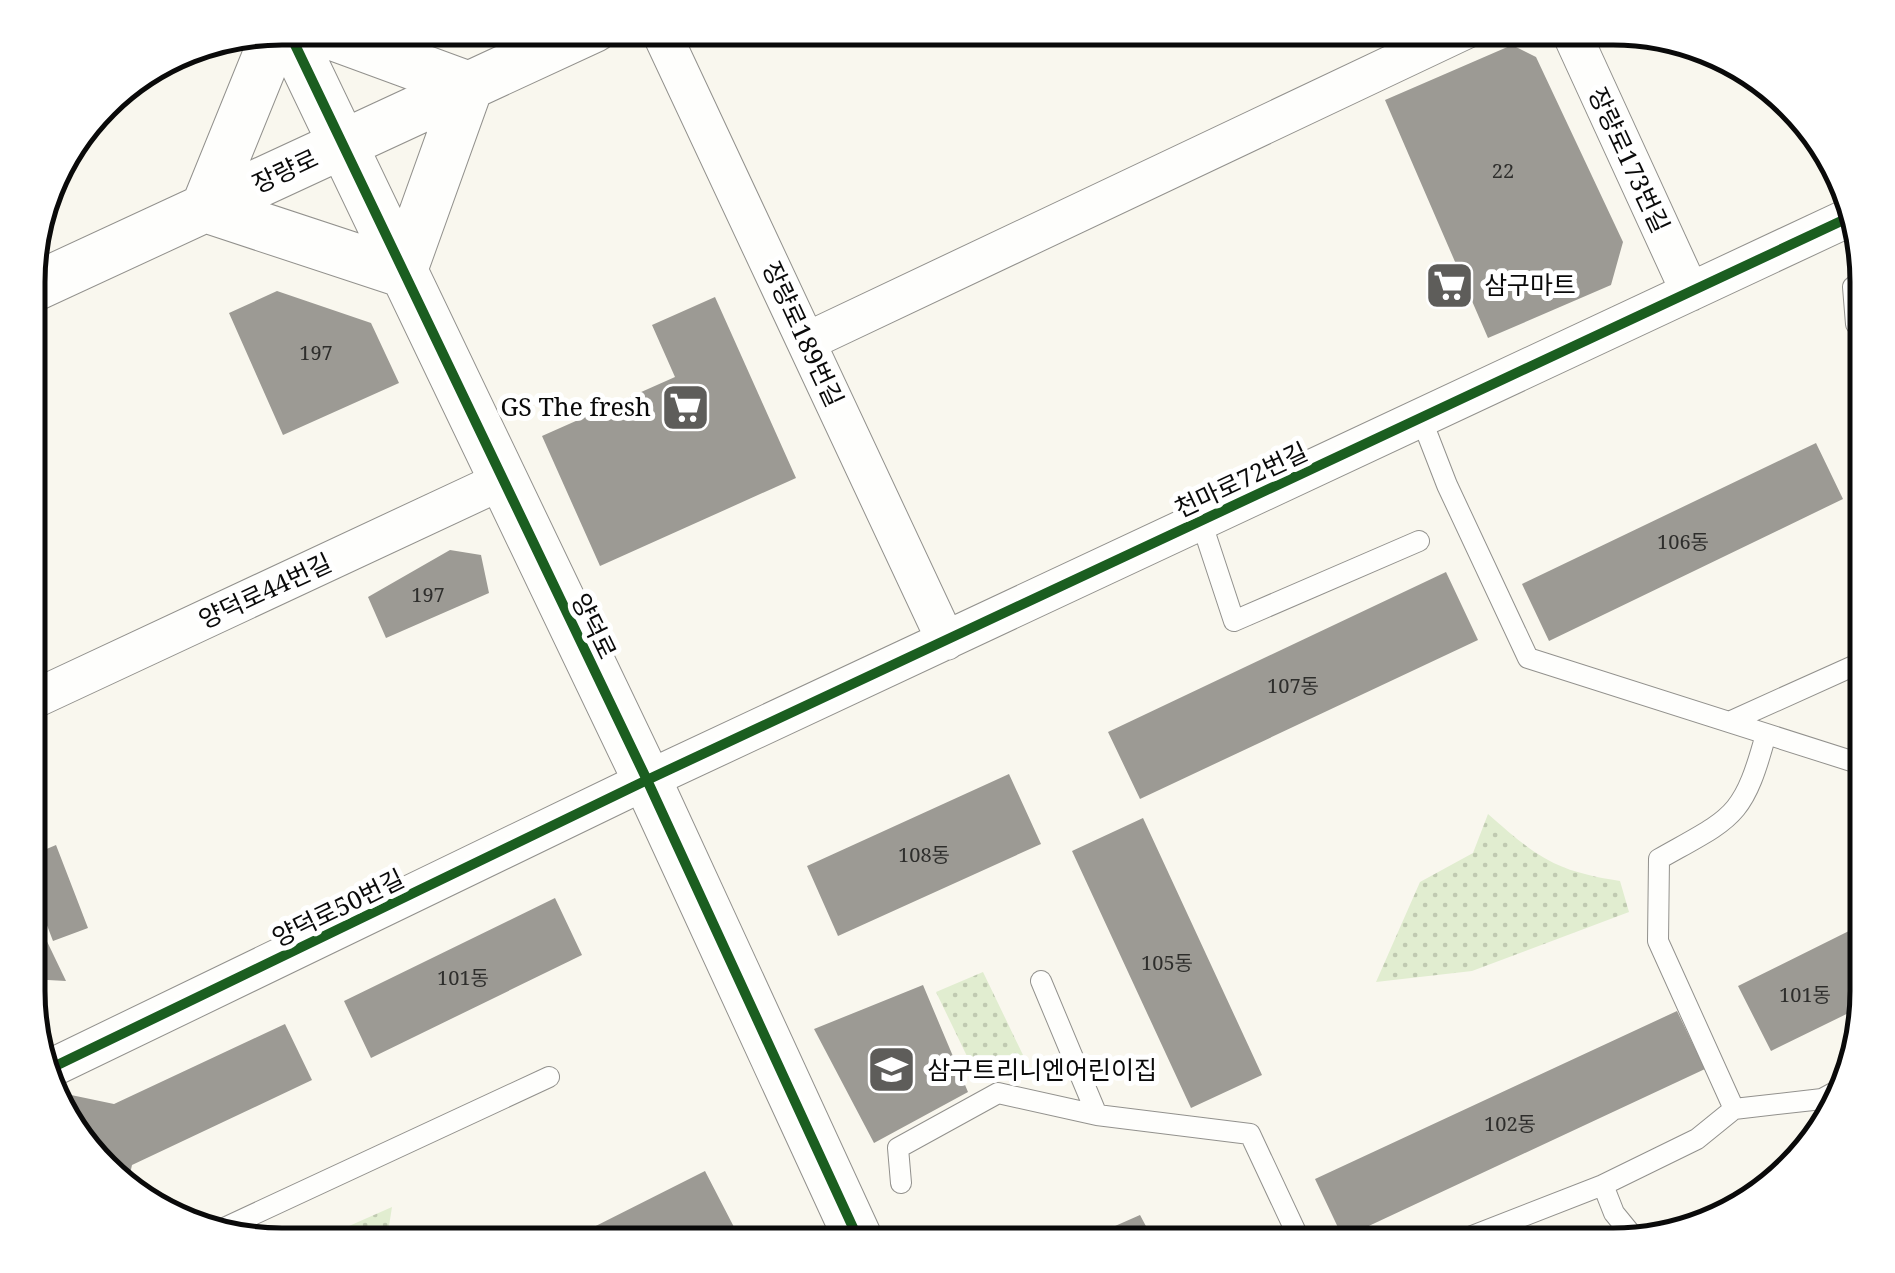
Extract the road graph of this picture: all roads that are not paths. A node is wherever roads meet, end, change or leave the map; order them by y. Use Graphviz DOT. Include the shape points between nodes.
graph roads {
  1 [pos="295,45"];
  2 [pos="357,45"];
  3 [pos="557,45"];
  4 [pos="667,45"];
  5 [pos="1433,45"];
  6 [pos="1577,45"];
  7 [pos="271,46"];
  8 [pos="469,86"];
  9 [pos="342,145"];
  10 [pos="205,208"];
  11 [pos="1842,221"];
  12 [pos="402,273"];
  13 [pos="45,282"];
  14 [pos="1690,292"];
  15 [pos="808,342"];
  16 [pos="1421,418"];
  17 [pos="501,481"];
  18 [pos="1200,521"];
  19 [pos="1419,541"];
  20 [pos="946,641"];
  21 [pos="1849,668"];
  22 [pos="45,694"];
  23 [pos="1729,722"];
  24 [pos="1766,734"];
  25 [pos="1849,760"];
  26 [pos="647,780"];
  27 [pos="1041,981"];
  28 [pos="57,1065"];
  29 [pos="549,1077"];
  30 [pos="1824,1099"];
  31 [pos="1734,1109"];
  32 [pos="1097,1114"];
  33 [pos="901,1183"];
  34 [pos="1602,1185"];
  35 [pos="234,1223"];
  36 [pos="1294,1227"];
  37 [pos="1496,1227"];
  38 [pos="1625,1227"];
  39 [pos="853,1228"];
  1 -- 9 [label="street, 양덕로"];
  2 -- 8 [label="street"];
  3 -- 8 [label="street, 장량로"];
  4 -- 15 [label="street, 장량로189번길"];
  5 -- 15 [label="street"];
  6 -- 14 [label="street, 장량로173번길"];
  7 -- 10 [label="street"];
  8 -- 9 [label="street, 장량로"];
  8 -- 12 [label="street"];
  9 -- 10 [label="street, 장량로"];
  9 -- 12 [label="street, 양덕로"];
  10 -- 12 [label="street"];
  10 -- 13 [label="street, 장량로"];
  11 -- 14 [label="street, 천마로72번길"];
  12 -- 17 [label="street, 양덕로"];
  14 -- 16 [label="street, 천마로72번길"];
  15 -- 20 [label="street, 장량로189번길"];
  16 -- 18 [label="street, 천마로72번길"];
  16 -- 23 [label="lane" via="1528,658"];
  17 -- 22 [label="street, 양덕로44번길"];
  17 -- 26 [label="street, 양덕로"];
  18 -- 19 [label="lane" via="1234,621"];
  18 -- 20 [label="street, 천마로72번길"];
  20 -- 26 [label="street, 천마로72번길"];
  21 -- 23 [label="lane"];
  23 -- 24 [label="lane"];
  24 -- 25 [label="lane"];
  24 -- 31 [label="lane" via="1752,786 1728,820 1659,858 1658,941"];
  26 -- 28 [label="street, 양덕로50번길"];
  26 -- 39 [label="street, 양덕로"];
  27 -- 32 [label="lane"];
  29 -- 35 [label="lane"];
  30 -- 31 [label="lane"];
  31 -- 34 [label="lane" via="1697,1139"];
  32 -- 33 [label="lane" via="998,1093 898,1148"];
  32 -- 36 [label="lane" via="1250,1134"];
  34 -- 37 [label="lane"];
  34 -- 38 [label="lane"];
}
